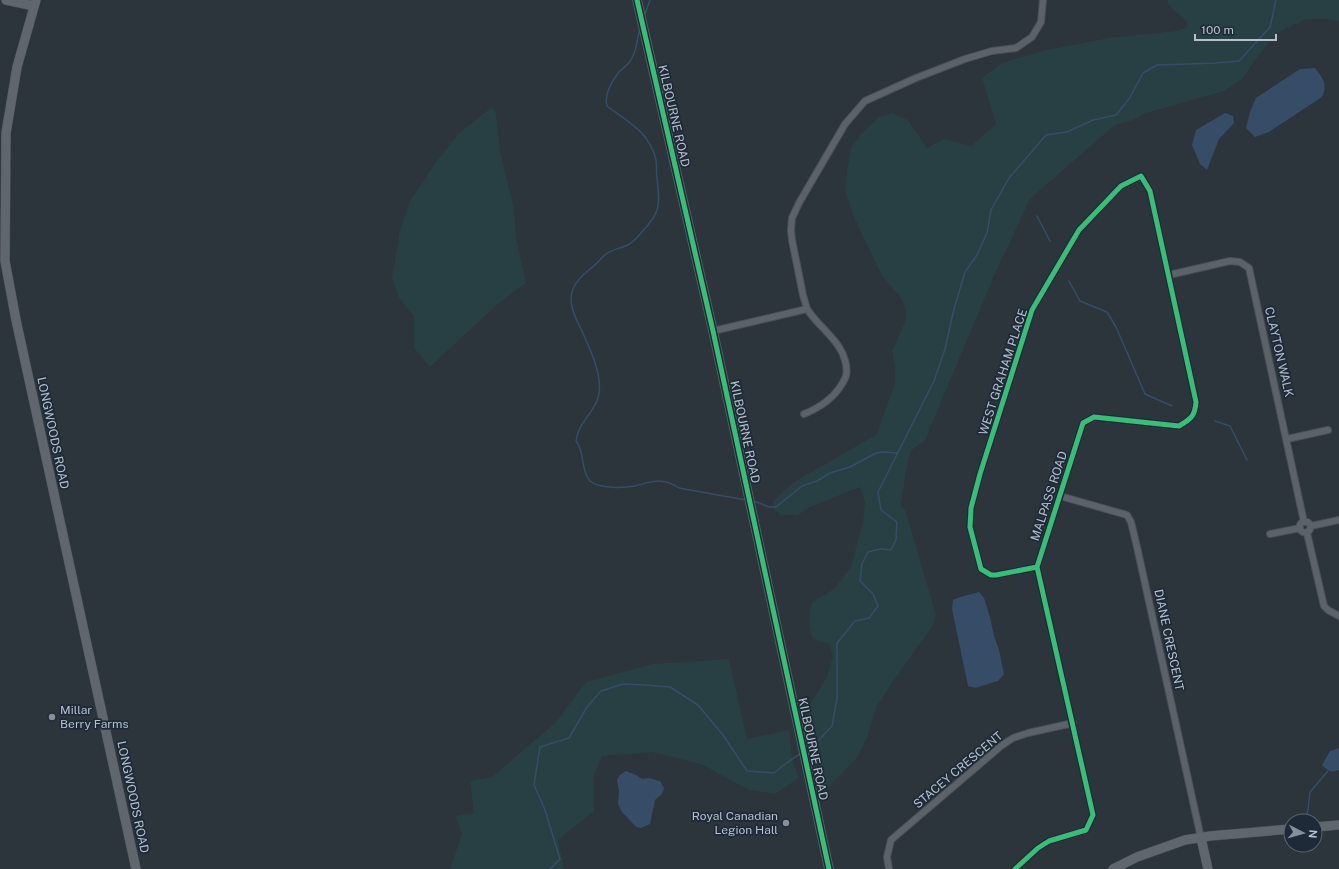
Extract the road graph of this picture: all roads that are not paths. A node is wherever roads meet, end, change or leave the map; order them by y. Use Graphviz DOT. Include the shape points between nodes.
graph roads {
  1 [pos="6,0"];
  2 [pos="637,0"];
  3 [pos="1044,0"];
  4 [pos="35,3"];
  5 [pos="1150,191"];
  6 [pos="1169,275"];
  7 [pos="807,309"];
  8 [pos="713,331"];
  9 [pos="804,414"];
  10 [pos="1328,430"];
  11 [pos="1287,439"];
  12 [pos="1060,496"];
  13 [pos="1339,520"];
  14 [pos="1304,522"];
  15 [pos="1311,526"];
  16 [pos="1300,528"];
  17 [pos="1307,533"];
  18 [pos="1270,534"];
  19 [pos="1037,567"];
  20 [pos="1339,616"];
  21 [pos="1073,723"];
  22 [pos="1339,825"];
  23 [pos="1323,826"];
  24 [pos="1283,830"];
  25 [pos="1201,838"];
  26 [pos="136,869"];
  27 [pos="829,869"];
  28 [pos="889,869"];
  29 [pos="1015,869"];
  30 [pos="1113,869"];
  31 [pos="1208,869"];
  1 -- 4 [label="main road"];
  2 -- 8 [label="main road, KILBOURNE ROAD"];
  3 -- 7 [label="street" via="1041,22 1032,37 1016,48 992,51 941,67 880,94 865,101 845,124 792,218 792,240"];
  4 -- 26 [label="main road, LONGWOODS ROAD" via="17,67 6,134 5,261"];
  5 -- 6 [label="street, MALPASS ROAD"];
  5 -- 19 [label="street, WEST GRAHAM PLACE" via="1141,176 1121,186 1079,230 1032,310 980,474 971,508 970,527 981,569 996,575"];
  6 -- 11 [label="street, CLAYTON WALK" via="1230,261 1240,262 1249,268"];
  6 -- 12 [label="street, MALPASS ROAD" via="1196,402 1195,412 1189,420 1179,426 1094,417 1083,423"];
  7 -- 8 [label="street"];
  7 -- 9 [label="street" via="839,346 845,358 846,376 838,391 824,404"];
  8 -- 27 [label="main road, KILBOURNE ROAD"];
  10 -- 11 [label="street"];
  11 -- 14 [label="street, CLAYTON WALK"];
  12 -- 19 [label="street, MALPASS ROAD"];
  12 -- 25 [label="street, DIANE CRESCENT" via="1127,515 1131,522"];
  13 -- 15 [label="street"];
  14 -- 15 [label="street"];
  14 -- 16 [label="street"];
  15 -- 17 [label="street"];
  16 -- 17 [label="street" via="1302,532"];
  16 -- 18 [label="street"];
  17 -- 20 [label="street" via="1324,606"];
  19 -- 21 [label="street"];
  21 -- 28 [label="street, STACEY CRESCENT" via="1028,732 1001,746 892,840 887,857"];
  21 -- 29 [label="street" via="1093,816 1086,830 1049,841"];
  22 -- 23 [label="main road"];
  24 -- 25 [label="main road"];
  25 -- 30 [label="main road" via="1185,840 1137,857"];
  25 -- 31 [label="main road"];
}
